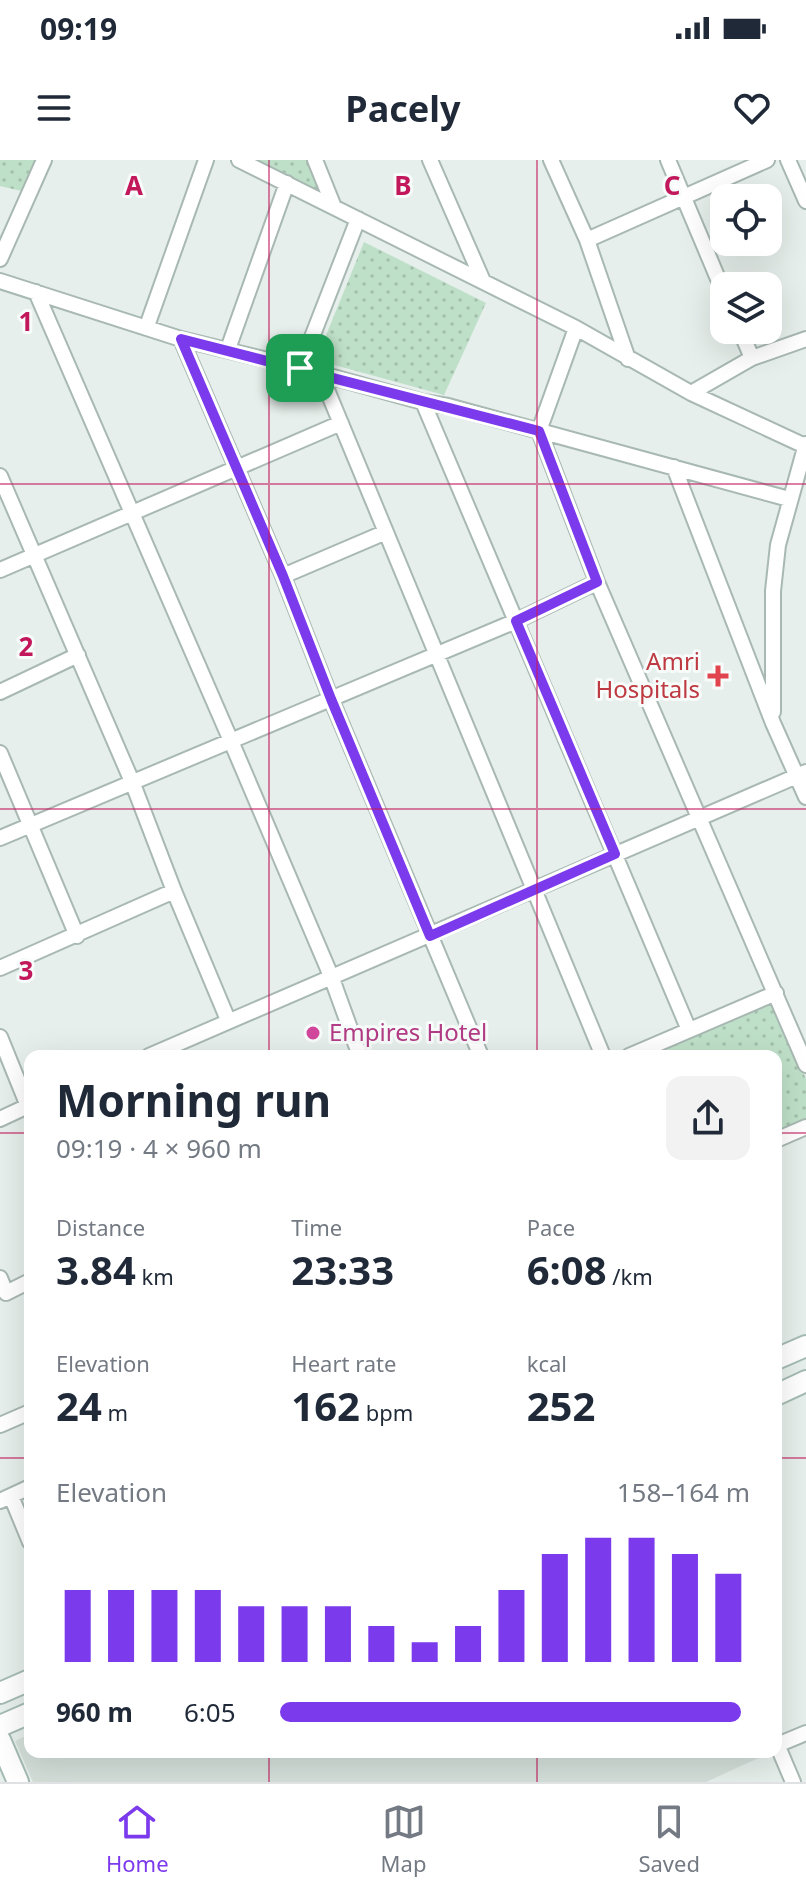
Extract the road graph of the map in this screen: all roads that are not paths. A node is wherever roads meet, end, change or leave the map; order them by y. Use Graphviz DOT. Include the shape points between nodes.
graph roads {
  1 [pos="44,160"];
  2 [pos="206,160"];
  3 [pos="239,160"];
  4 [pos="315,160"];
  5 [pos="430,160"];
  6 [pos="551,160"];
  7 [pos="668,160"];
  8 [pos="767,160"];
  9 [pos="788,160"];
  10 [pos="287,183"];
  11 [pos="684,197"];
  12 [pos="806,201"];
  13 [pos="334,207"];
  14 [pos="358,219"];
  15 [pos="587,240"];
  16 [pos="0,259"];
  17 [pos="715,272"];
  18 [pos="0,281"];
  19 [pos="483,281"];
  20 [pos="36,292"];
  21 [pos="147,326"];
  22 [pos="576,328"];
  23 [pos="181,339"];
  24 [pos="806,339"];
  25 [pos="746,344"];
  26 [pos="228,349"];
  27 [pos="752,358"];
  28 [pos="628,359"];
  29 [pos="300,368"];
  30 [pos="320,373"];
  31 [pos="691,393"];
  32 [pos="423,402"];
  33 [pos="341,423"];
  34 [pos="539,431"];
  35 [pos="806,445"];
  36 [pos="234,467"];
  37 [pos="674,467"];
  38 [pos="0,476"];
  39 [pos="789,499"];
  40 [pos="132,512"];
  41 [pos="386,532"];
  42 [pos="36,556"];
  43 [pos="0,570"];
  44 [pos="283,576"];
  45 [pos="597,582"];
  46 [pos="516,621"];
  47 [pos="435,653"];
  48 [pos="78,655"];
  49 [pos="0,692"];
  50 [pos="331,699"];
  51 [pos="773,723"];
  52 [pos="231,741"];
  53 [pos="0,753"];
  54 [pos="802,774"];
  55 [pos="133,784"];
  56 [pos="806,797"];
  57 [pos="698,818"];
  58 [pos="31,824"];
  59 [pos="0,838"];
  60 [pos="615,854"];
  61 [pos="533,889"];
  62 [pos="174,891"];
  63 [pos="77,936"];
  64 [pos="430,936"];
  65 [pos="0,968"];
  66 [pos="331,976"];
  67 [pos="776,993"];
  68 [pos="228,1020"];
  69 [pos="689,1030"];
  70 [pos="0,1037"];
  71 [pos="162,1050"];
  72 [pos="358,1050"];
  73 [pos="478,1050"];
  74 [pos="600,1050"];
  75 [pos="643,1050"];
  76 [pos="806,1065"];
  77 [pos="24,1093"];
  78 [pos="24,1107"];
  79 [pos="0,1119"];
  80 [pos="806,1127"];
  81 [pos="782,1137"];
  82 [pos="0,1278"];
  83 [pos="24,1284"];
  84 [pos="806,1346"];
  85 [pos="782,1356"];
  86 [pos="806,1381"];
  87 [pos="782,1392"];
  88 [pos="24,1415"];
  89 [pos="0,1425"];
  90 [pos="6,1498"];
  91 [pos="24,1531"];
  92 [pos="24,1683"];
  93 [pos="0,1693"];
  94 [pos="24,1716"];
  95 [pos="0,1726"];
  96 [pos="806,1733"];
  97 [pos="0,1740"];
  98 [pos="782,1742"];
  99 [pos="782,1756"];
  100 [pos="18,1782"];
  101 [pos="793,1782"];
  1 -- 16 [label="street"];
  2 -- 21 [label="street"];
  3 -- 10 [label="street"];
  4 -- 13 [label="street"];
  5 -- 19 [label="street"];
  6 -- 15 [label="street"];
  7 -- 11 [label="street"];
  8 -- 11 [label="street"];
  9 -- 12 [label="street"];
  10 -- 13 [label="street"];
  10 -- 26 [label="street"];
  11 -- 15 [label="street"];
  11 -- 17 [label="street"];
  13 -- 14 [label="street"];
  14 -- 19 [label="street"];
  14 -- 29 [label="street"];
  15 -- 28 [label="street"];
  18 -- 20 [label="street"];
  19 -- 22 [label="street"];
  20 -- 21 [label="street"];
  20 -- 40 [label="street"];
  21 -- 23 [label="street"];
  22 -- 28 [label="street"];
  22 -- 34 [label="street"];
  23 -- 26 [label="street"];
  23 -- 36 [label="street"];
  24 -- 27 [label="street"];
  25 -- 27 [label="street"];
  26 -- 29 [label="street"];
  27 -- 31 [label="street"];
  28 -- 31 [label="street"];
  29 -- 30 [label="street"];
  30 -- 32 [label="street"];
  30 -- 33 [label="street"];
  31 -- 35 [label="street"];
  32 -- 34 [label="street"];
  32 -- 46 [label="street"];
  33 -- 36 [label="street"];
  33 -- 41 [label="street"];
  34 -- 37 [label="street"];
  34 -- 45 [label="street"];
  35 -- 39 [label="street"];
  36 -- 40 [label="street"];
  36 -- 44 [label="street"];
  37 -- 39 [label="street"];
  37 -- 51 [label="street"];
  38 -- 42 [label="street"];
  39 -- 51 [label="street" via="773,591"];
  40 -- 42 [label="street"];
  40 -- 52 [label="street"];
  41 -- 44 [label="street"];
  41 -- 47 [label="street"];
  42 -- 43 [label="street"];
  42 -- 48 [label="street"];
  44 -- 50 [label="street"];
  45 -- 46 [label="street"];
  45 -- 57 [label="street"];
  46 -- 47 [label="street"];
  46 -- 60 [label="street"];
  47 -- 50 [label="street"];
  47 -- 61 [label="street"];
  48 -- 49 [label="street"];
  48 -- 55 [label="street"];
  50 -- 52 [label="street"];
  50 -- 64 [label="street"];
  51 -- 54 [label="street"];
  52 -- 55 [label="street"];
  52 -- 66 [label="street"];
  53 -- 58 [label="street"];
  54 -- 56 [label="street"];
  54 -- 57 [label="street"];
  55 -- 58 [label="street"];
  55 -- 62 [label="street"];
  57 -- 60 [label="street"];
  57 -- 67 [label="street"];
  58 -- 59 [label="street"];
  58 -- 63 [label="street"];
  60 -- 61 [label="street"];
  60 -- 69 [label="street"];
  61 -- 64 [label="street"];
  61 -- 74 [label="street"];
  62 -- 63 [label="street"];
  62 -- 68 [label="street"];
  63 -- 65 [label="street"];
  64 -- 66 [label="street"];
  64 -- 73 [label="street"];
  66 -- 68 [label="street"];
  66 -- 72 [label="street"];
  67 -- 69 [label="street"];
  67 -- 76 [label="street"];
  68 -- 71 [label="street"];
  69 -- 75 [label="street"];
  70 -- 77 [label="street"];
  78 -- 79 [label="street"];
  80 -- 81 [label="street"];
  82 -- 83 [label="street" via="6,1293"];
  84 -- 85 [label="main road"];
  86 -- 87 [label="main road"];
  88 -- 89 [label="street"];
  90 -- 91 [label="street"];
  92 -- 93 [label="main road"];
  94 -- 95 [label="main road"];
  96 -- 98 [label="street"];
  97 -- 100 [label="main road"];
  99 -- 101 [label="street"];
}
